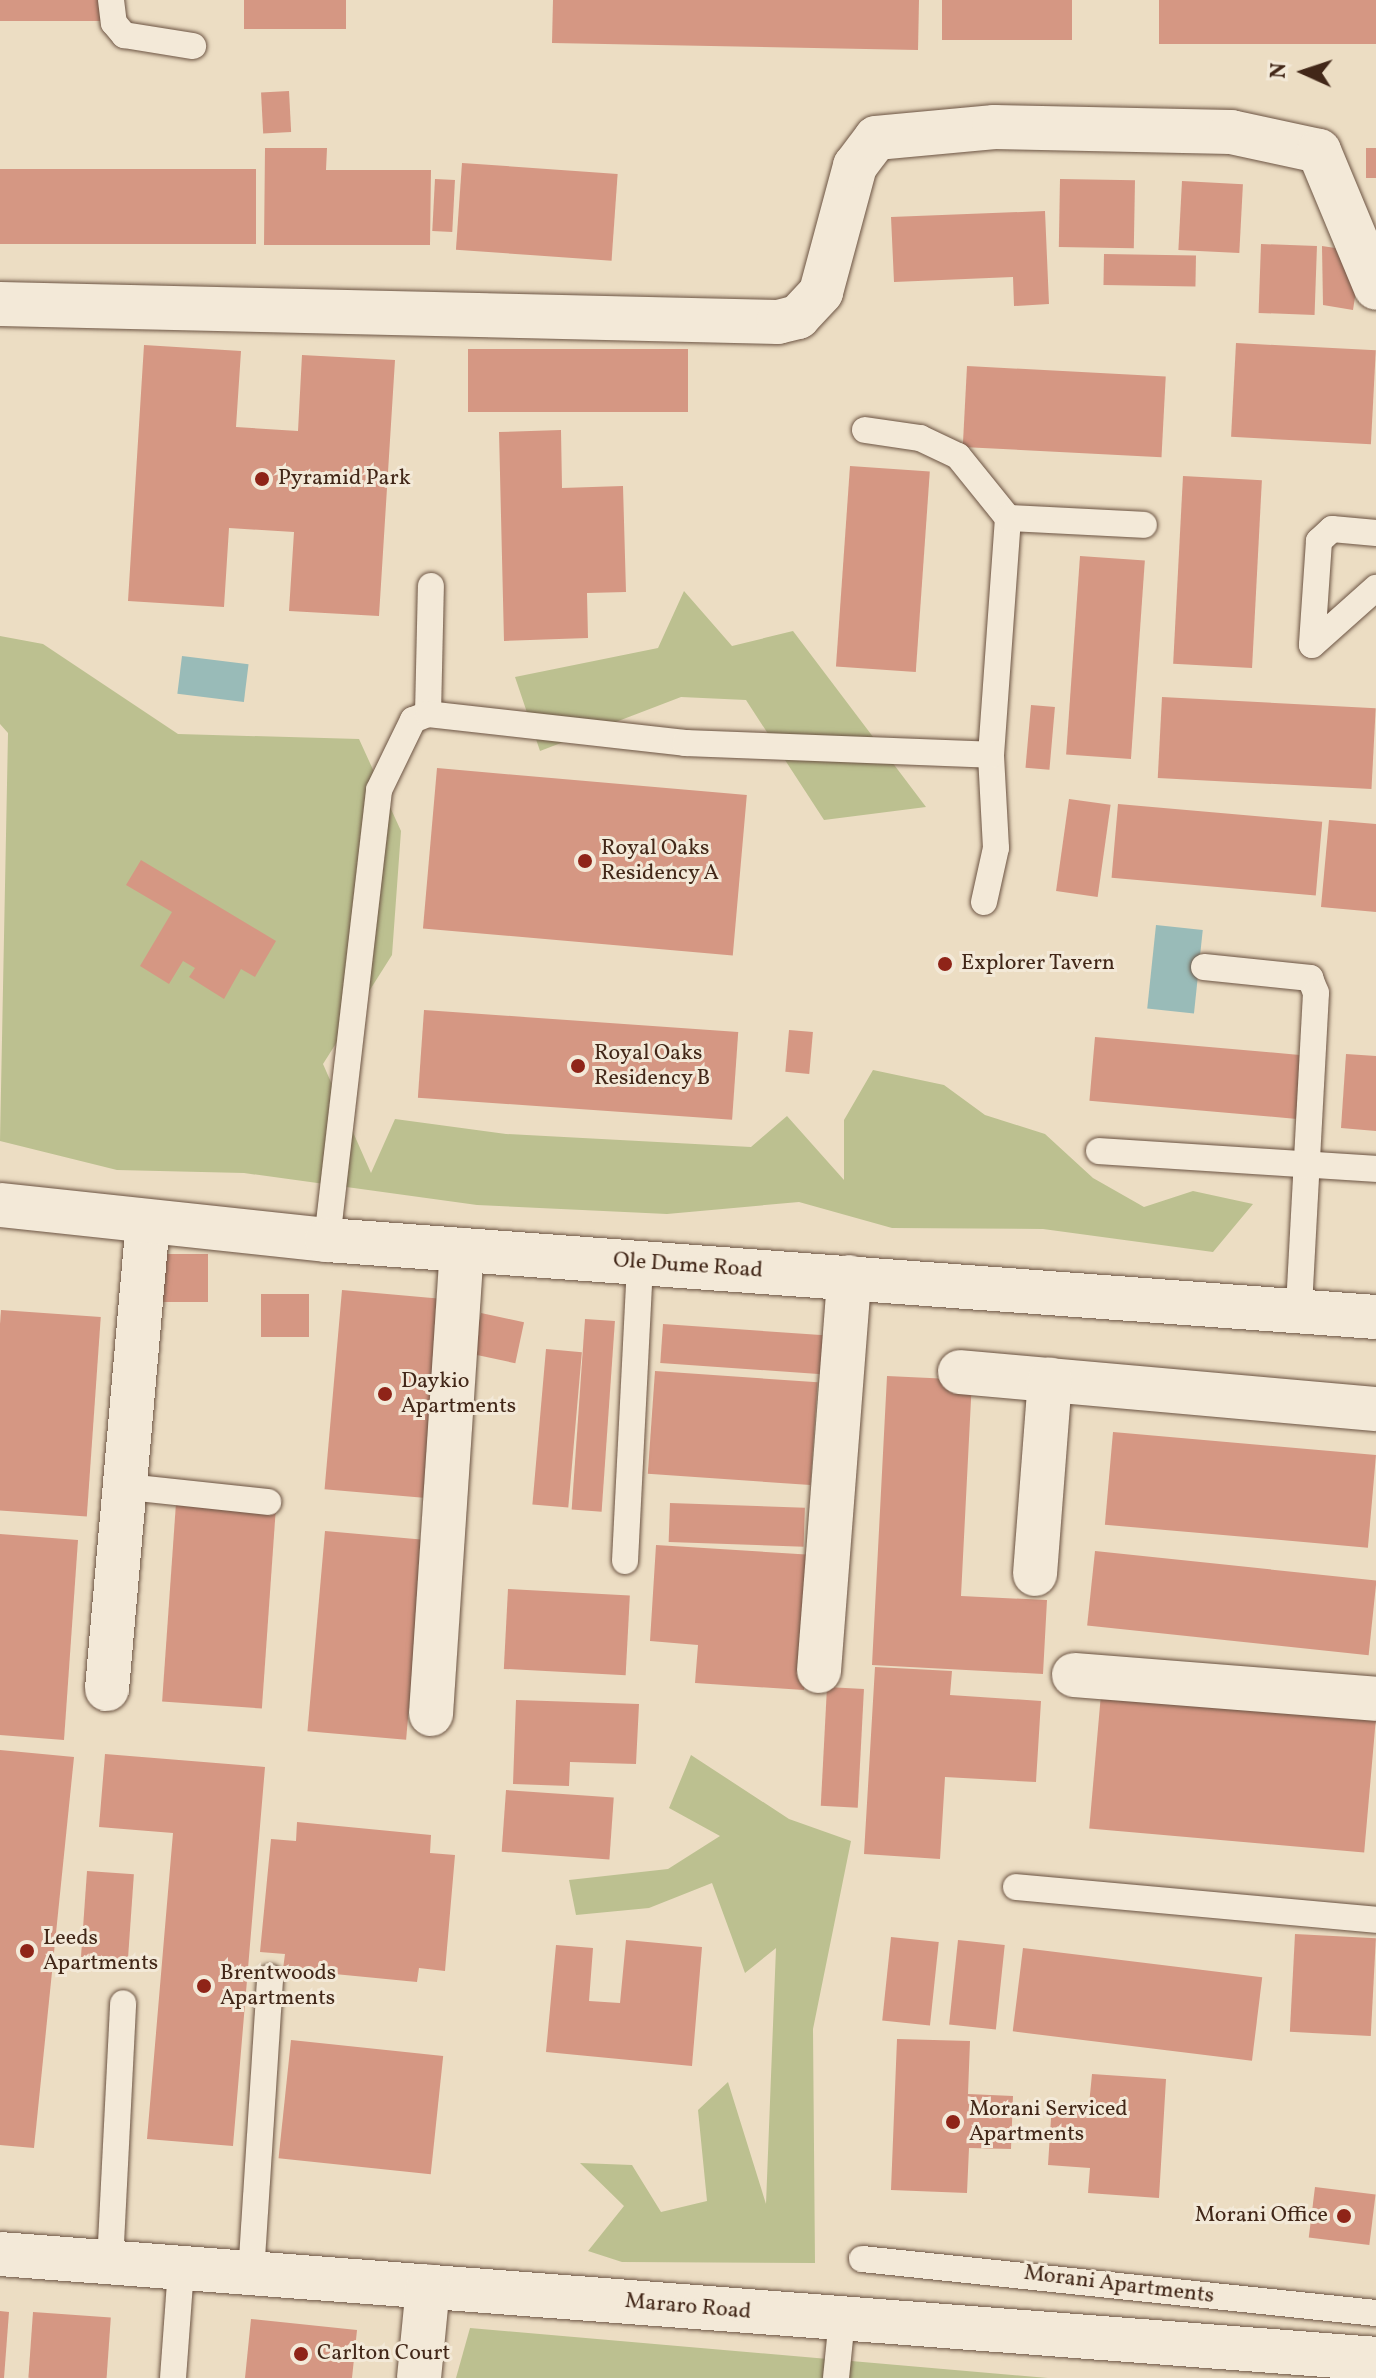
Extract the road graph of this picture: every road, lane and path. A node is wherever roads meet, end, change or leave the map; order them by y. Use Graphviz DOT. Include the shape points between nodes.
graph roads {
  1 [pos="111,0"];
  2 [pos="193,46"];
  3 [pos="1376,288"];
  4 [pos="0,304"];
  5 [pos="865,430"];
  6 [pos="1008,518"];
  7 [pos="1144,525"];
  8 [pos="1376,533"];
  9 [pos="431,586"];
  10 [pos="1376,588"];
  11 [pos="428,714"];
  12 [pos="991,755"];
  13 [pos="984,902"];
  14 [pos="1204,967"];
  15 [pos="1099,1151"];
  16 [pos="1306,1164"];
  17 [pos="1376,1169"];
  18 [pos="0,1205"];
  19 [pos="148,1222"];
  20 [pos="327,1240"];
  21 [pos="462,1250"];
  22 [pos="640,1262"];
  23 [pos="849,1277"];
  24 [pos="1299,1312"];
  25 [pos="1376,1317"];
  26 [pos="960,1372"];
  27 [pos="1050,1380"];
  28 [pos="1376,1409"];
  29 [pos="128,1487"];
  30 [pos="268,1502"];
  31 [pos="625,1561"];
  32 [pos="1035,1574"];
  33 [pos="819,1671"];
  34 [pos="1074,1675"];
  35 [pos="107,1689"];
  36 [pos="1376,1699"];
  37 [pos="431,1714"];
  38 [pos="1016,1887"];
  39 [pos="1376,1920"];
  40 [pos="270,1978"];
  41 [pos="123,2003"];
  42 [pos="0,2254"];
  43 [pos="862,2259"];
  44 [pos="110,2263"];
  45 [pos="181,2270"];
  46 [pos="251,2274"];
  47 [pos="428,2286"];
  48 [pos="1376,2313"];
  49 [pos="842,2319"];
  50 [pos="1376,2359"];
  51 [pos="173,2378"];
  52 [pos="419,2378"];
  53 [pos="836,2378"];
  1 -- 2 [label="lane" via="114,23 124,35"];
  3 -- 4 [label="street" via="1319,151 1231,132 994,127 876,138 855,166 821,292 798,317 778,322"];
  5 -- 6 [label="lane" via="920,438 958,456"];
  6 -- 7 [label="lane"];
  6 -- 12 [label="lane"];
  8 -- 10 [label="lane" via="1332,529 1319,541 1312,645"];
  9 -- 11 [label="lane"];
  11 -- 12 [label="lane" via="685,743"];
  11 -- 20 [label="lane" via="413,720 391,753 379,790"];
  12 -- 13 [label="lane" via="996,848"];
  14 -- 16 [label="lane" via="1310,978 1316,993"];
  15 -- 16 [label="lane"];
  16 -- 17 [label="lane"];
  16 -- 24 [label="lane"];
  18 -- 19 [label="street, Ole Dume Road"];
  19 -- 20 [label="street, Ole Dume Road"];
  19 -- 29 [label="street"];
  20 -- 21 [label="street, Ole Dume Road"];
  21 -- 22 [label="street, Ole Dume Road"];
  21 -- 37 [label="street"];
  22 -- 23 [label="street, Ole Dume Road"];
  22 -- 31 [label="lane"];
  23 -- 24 [label="street, Ole Dume Road"];
  23 -- 33 [label="street"];
  24 -- 25 [label="street, Ole Dume Road"];
  26 -- 27 [label="street"];
  27 -- 28 [label="street"];
  27 -- 32 [label="street"];
  29 -- 30 [label="lane"];
  29 -- 35 [label="street"];
  34 -- 36 [label="street"];
  38 -- 39 [label="lane"];
  40 -- 46 [label="lane"];
  41 -- 44 [label="lane"];
  42 -- 44 [label="street, Mararo Road"];
  43 -- 48 [label="lane, Morani Apartments"];
  44 -- 45 [label="street, Mararo Road"];
  45 -- 46 [label="street, Mararo Road"];
  45 -- 51 [label="lane"];
  46 -- 47 [label="street, Mararo Road"];
  47 -- 49 [label="street, Mararo Road"];
  47 -- 52 [label="street"];
  49 -- 50 [label="street, Mararo Road"];
  49 -- 53 [label="lane"];
}
